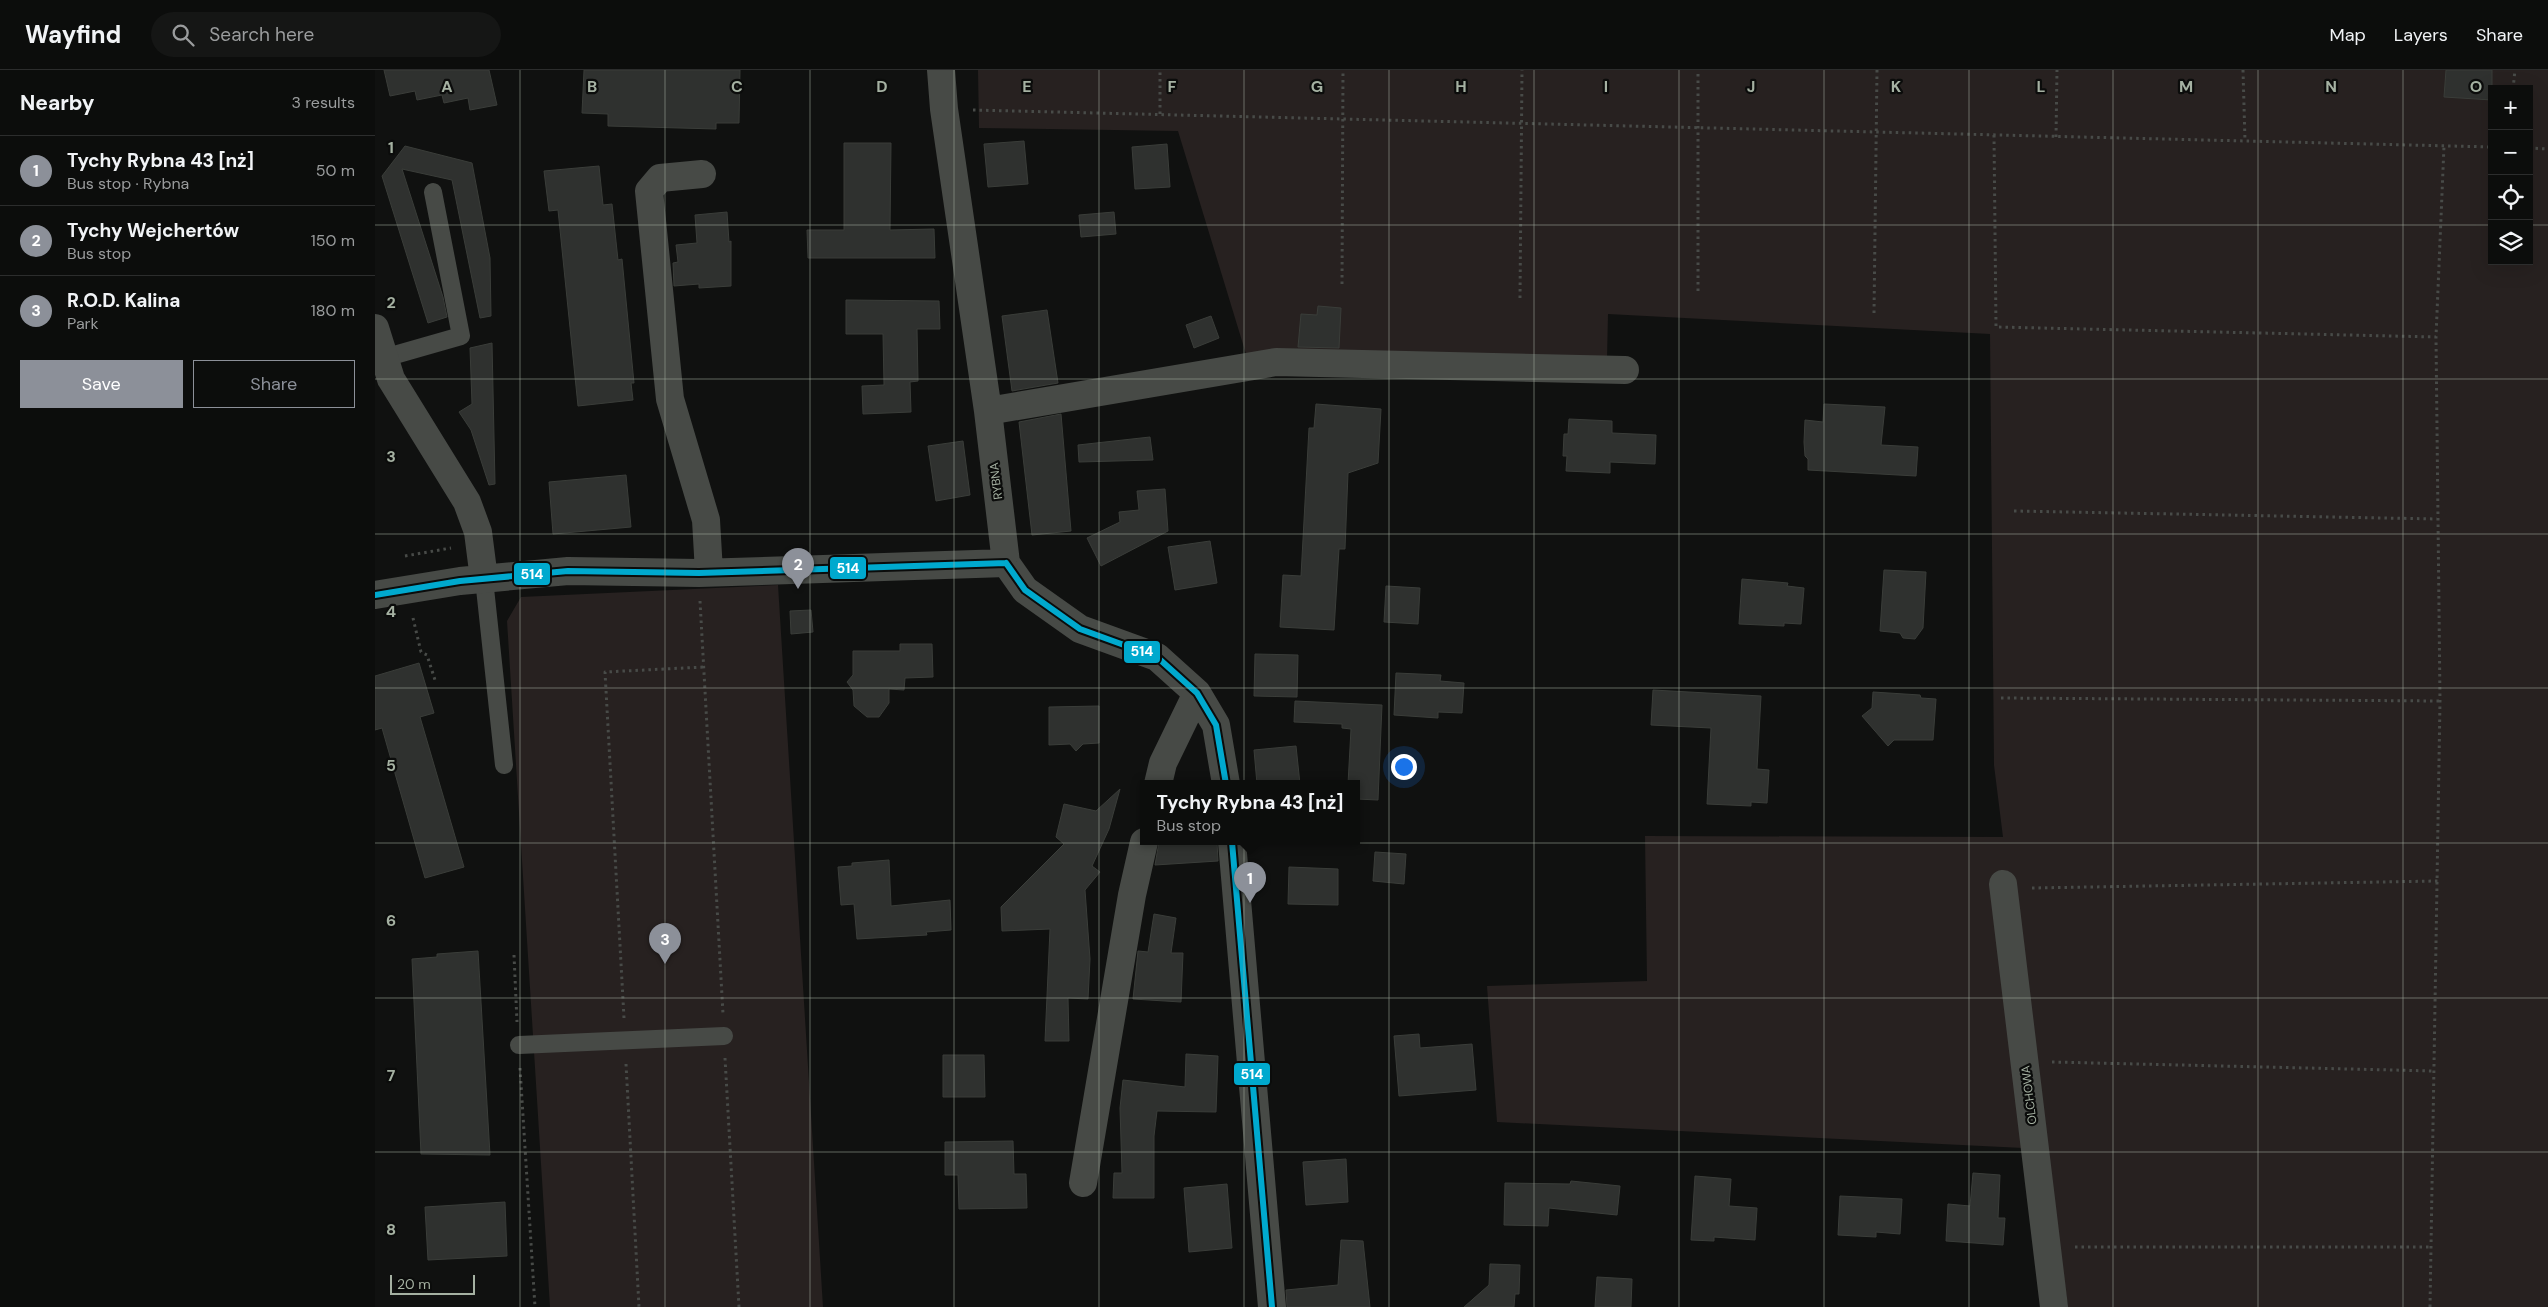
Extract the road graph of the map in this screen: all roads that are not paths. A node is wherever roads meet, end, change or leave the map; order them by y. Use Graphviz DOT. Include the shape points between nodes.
graph roads {
  1 [pos="941,70"];
  2 [pos="702,174"];
  3 [pos="433,192"];
  4 [pos="375,328"];
  5 [pos="384,358"];
  6 [pos="1625,370"];
  7 [pos="988,411"];
  8 [pos="1006,563"];
  9 [pos="704,572"];
  10 [pos="484,579"];
  11 [pos="375,595"];
  12 [pos="1197,693"];
  13 [pos="504,765"];
  14 [pos="1159,780"];
  15 [pos="1226,780"];
  16 [pos="1143,845"];
  17 [pos="1232,845"];
  18 [pos="2003,886"];
  19 [pos="724,1036"];
  20 [pos="519,1045"];
  21 [pos="1083,1183"];
  22 [pos="1272,1307"];
  23 [pos="2054,1307"];
  1 -- 7 [label="street, RYBNA"];
  2 -- 9 [label="street" via="659,178 649,191 669,399 706,520"];
  3 -- 5 [label="lane" via="461,336"];
  4 -- 5 [label="street"];
  5 -- 10 [label="street" via="391,379 467,502 480,544"];
  6 -- 7 [label="street" via="1276,362"];
  7 -- 8 [label="street, RYBNA"];
  8 -- 9 [label="street"];
  8 -- 12 [label="street, RYBNA" via="1025,590 1080,629 1157,657"];
  9 -- 10 [label="street" via="568,571"];
  10 -- 11 [label="street"];
  10 -- 13 [label="lane"];
  12 -- 14 [label="street" via="1163,763"];
  12 -- 15 [label="street, RYBNA" via="1216,725"];
  16 -- 21 [label="street"];
  17 -- 22 [label="street"];
  18 -- 23 [label="street, OLCHOWA"];
  19 -- 20 [label="lane"];
}
